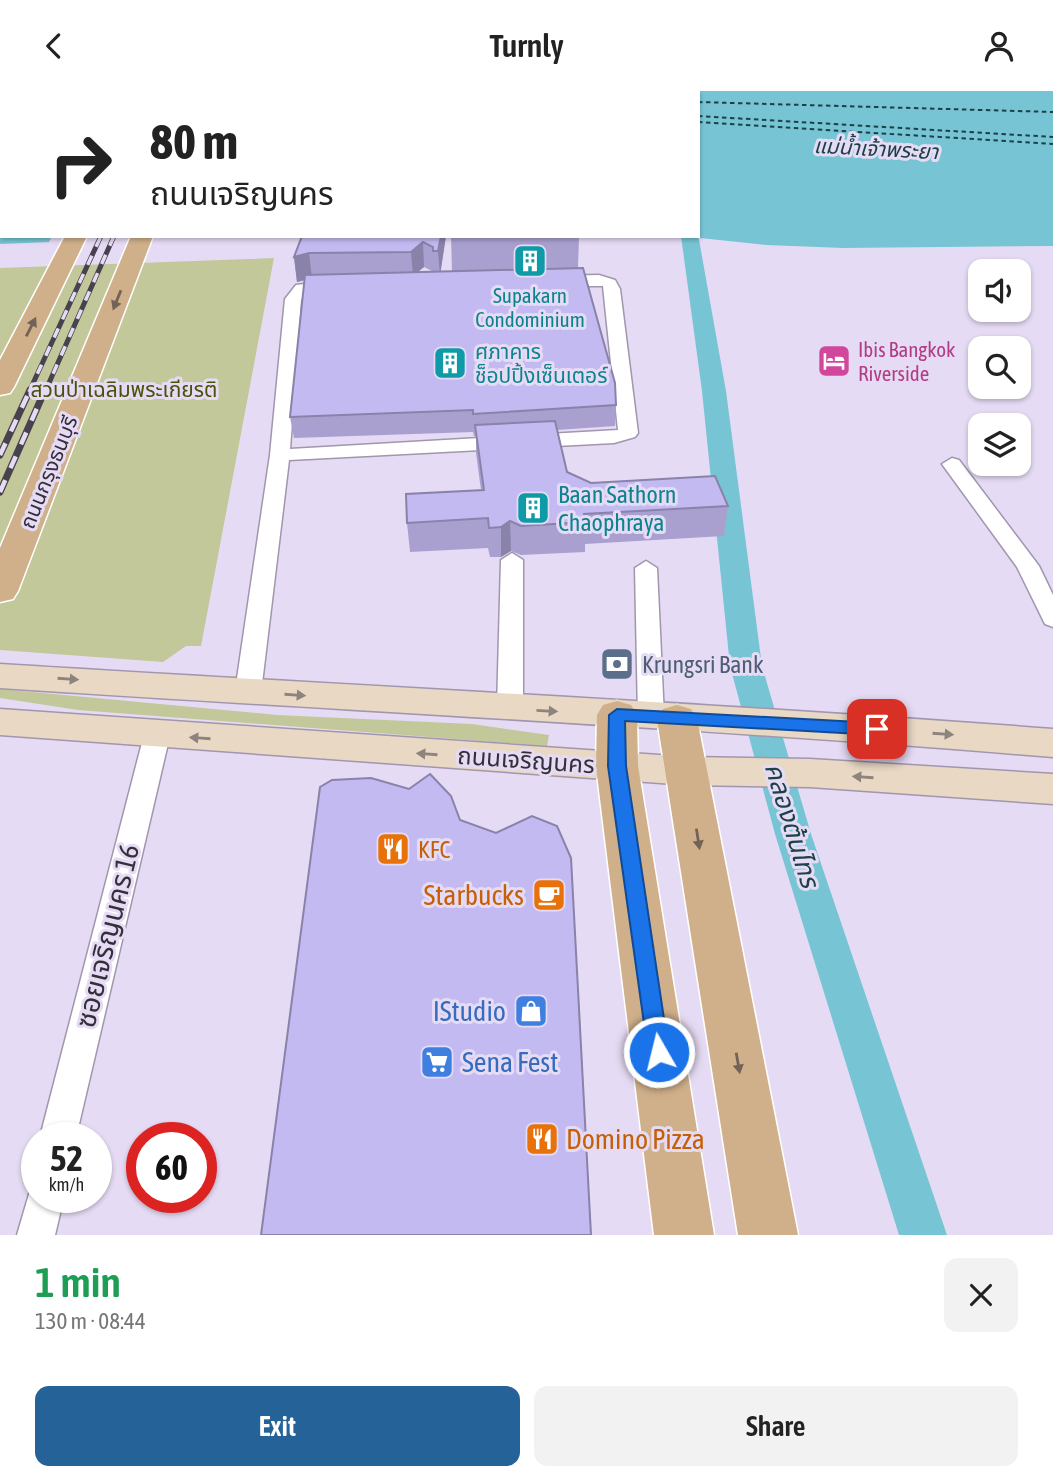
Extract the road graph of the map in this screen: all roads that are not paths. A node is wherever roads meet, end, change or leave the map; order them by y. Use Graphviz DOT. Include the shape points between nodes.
graph roads {
  1 [pos="75,238"];
  2 [pos="141,238"];
  3 [pos="538,281"];
  4 [pos="352,285"];
  5 [pos="0,387"];
  6 [pos="280,454"];
  7 [pos="952,464"];
  8 [pos="512,560"];
  9 [pos="646,569"];
  10 [pos="0,591"];
  11 [pos="1053,619"];
  12 [pos="0,676"];
  13 [pos="248,692"];
  14 [pos="510,709"];
  15 [pos="648,717"];
  16 [pos="0,722"];
  17 [pos="157,735"];
  18 [pos="1053,743"];
  19 [pos="617,766"];
  20 [pos="688,771"];
  21 [pos="1053,789"];
  22 [pos="62,1122"];
  23 [pos="41,1213"];
  24 [pos="36,1235"];
  25 [pos="684,1235"];
  26 [pos="768,1235"];
  5 -- 1 [label="main road, one-way"];
  2 -- 10 [label="main road, ถนนกรุงธนบุรี, one-way"];
  3 -- 6 [label="street" via="609,283 619,328 628,432 614,437"];
  4 -- 6 [label="street" via="302,288 293,299"];
  6 -- 13 [label="street"];
  7 -- 11 [label="street" via="1028,566"];
  8 -- 14 [label="street"];
  9 -- 15 [label="street"];
  12 -- 13 [label="main road, ถนนเจริญนคร, one-way"];
  13 -- 14 [label="main road, ถนนเจริญนคร, one-way"];
  14 -- 15 [label="main road, ถนนเจริญนคร, one-way"];
  15 -- 18 [label="main road, ถนนเจริญนคร, one-way" via="801,723"];
  15 -- 19 [label="main road"];
  15 -- 20 [label="main road"];
  16 -- 17 [label="main road, ถนนเจริญนคร"];
  19 -- 17 [label="main road, ถนนเจริญนคร, one-way"];
  17 -- 22 [label="street, ซอยเจริญนคร 16"];
  19 -- 20 [label="main road, ถนนเจริญนคร"];
  19 -- 25 [label="main road"];
  21 -- 20 [label="main road, ถนนเจริญนคร, one-way" via="810,773"];
  20 -- 26 [label="main road, one-way"];
  23 -- 24 [label="street"];
}
